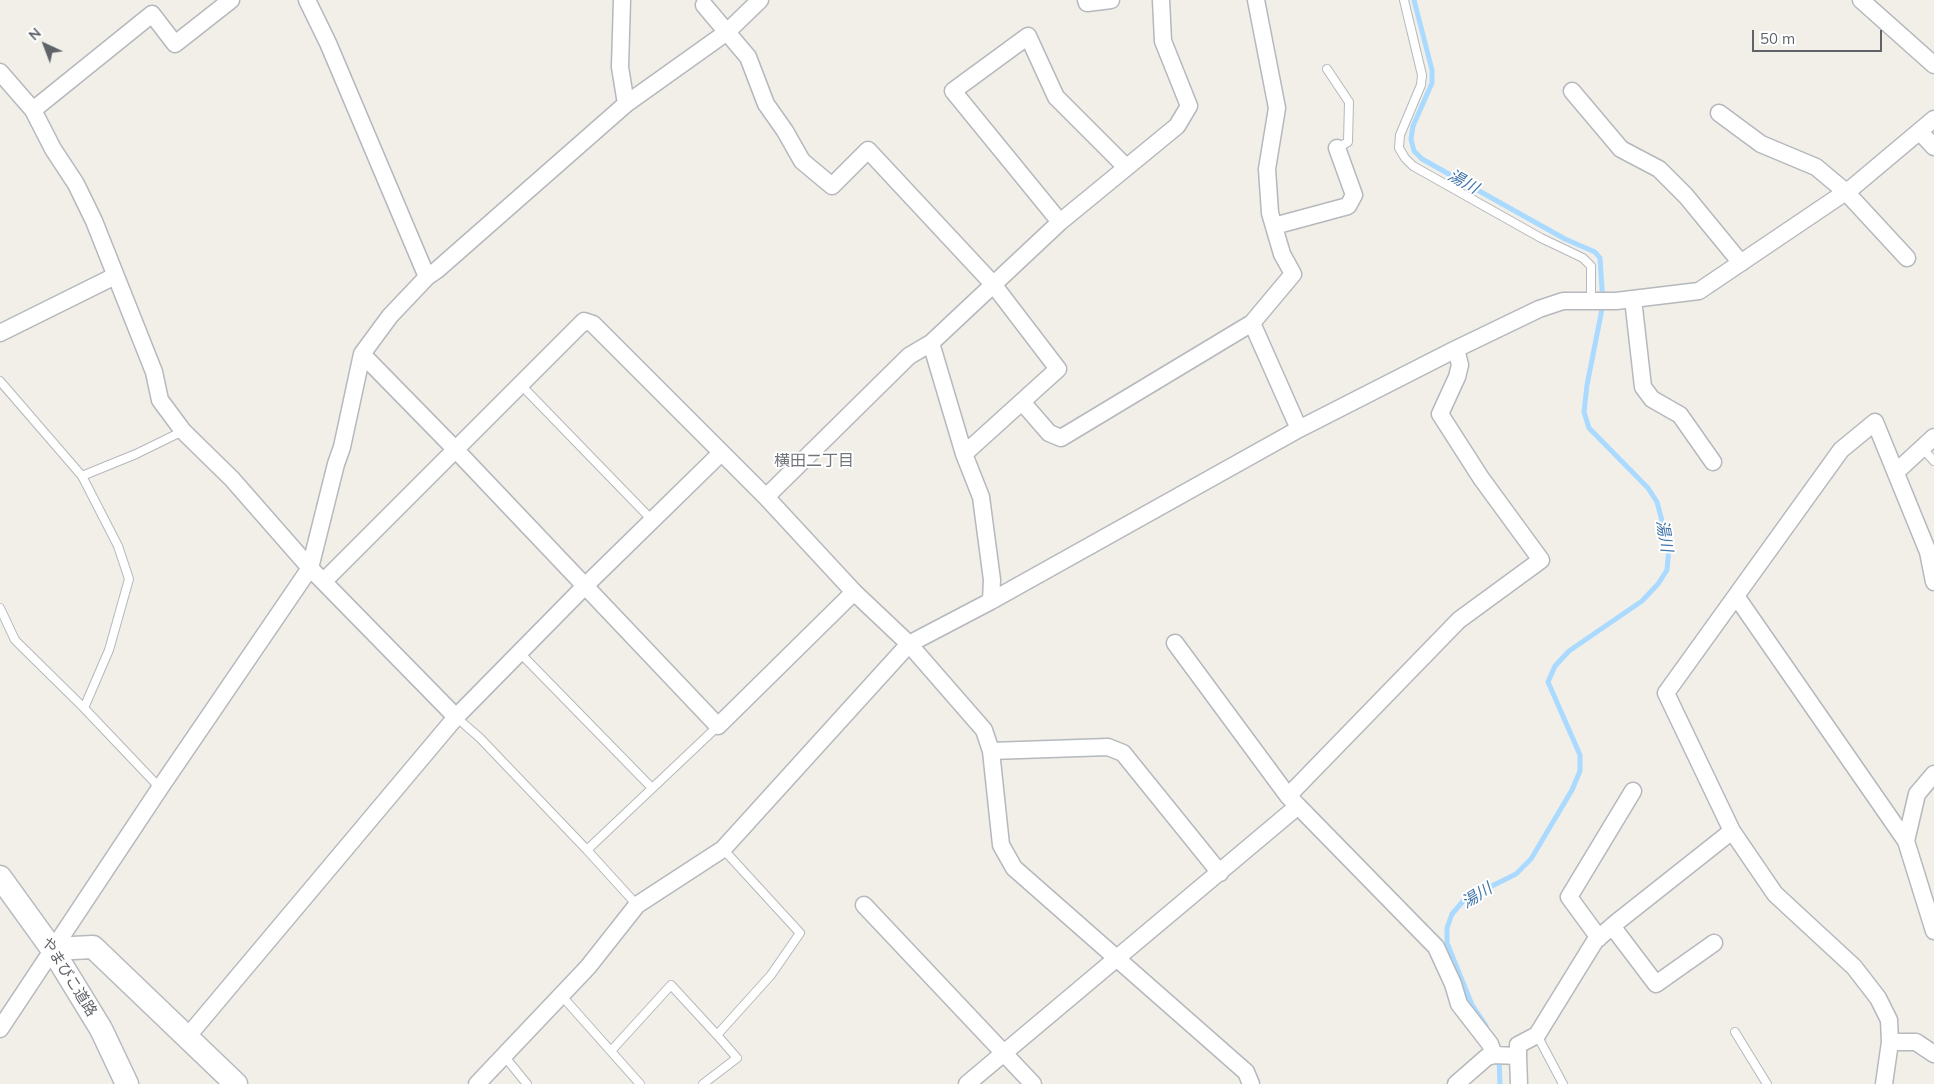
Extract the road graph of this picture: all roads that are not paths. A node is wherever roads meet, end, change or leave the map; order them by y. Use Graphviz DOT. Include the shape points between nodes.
graph roads {
  1 [pos="231,0"];
  2 [pos="306,0"];
  3 [pos="622,0"];
  4 [pos="760,0"];
  5 [pos="1086,0"];
  6 [pos="1111,0"];
  7 [pos="1161,0"];
  8 [pos="1256,0"];
  9 [pos="1404,0"];
  10 [pos="1861,0"];
  11 [pos="704,5"];
  12 [pos="728,32"];
  13 [pos="1934,65"];
  14 [pos="1327,69"];
  15 [pos="0,72"];
  16 [pos="1572,91"];
  17 [pos="626,104"];
  18 [pos="33,110"];
  19 [pos="1720,114"];
  20 [pos="1934,119"];
  21 [pos="1920,132"];
  22 [pos="1934,147"];
  23 [pos="1337,148"];
  24 [pos="1126,167"];
  25 [pos="1846,192"];
  26 [pos="1060,222"];
  27 [pos="1274,226"];
  28 [pos="1907,258"];
  29 [pos="1740,263"];
  30 [pos="115,276"];
  31 [pos="427,277"];
  32 [pos="993,284"];
  33 [pos="1591,299"];
  34 [pos="1633,299"];
  35 [pos="1252,323"];
  36 [pos="0,333"];
  37 [pos="931,343"];
  38 [pos="1456,349"];
  39 [pos="362,354"];
  40 [pos="0,380"];
  41 [pos="521,385"];
  42 [pos="1023,403"];
  43 [pos="1299,429"];
  44 [pos="183,431"];
  45 [pos="1934,437"];
  46 [pos="1922,448"];
  47 [pos="455,449"];
  48 [pos="721,453"];
  49 [pos="964,454"];
  50 [pos="1934,461"];
  51 [pos="1712,462"];
  52 [pos="1896,472"];
  53 [pos="82,476"];
  54 [pos="766,497"];
  55 [pos="652,520"];
  56 [pos="310,568"];
  57 [pos="324,581"];
  58 [pos="1934,582"];
  59 [pos="584,587"];
  60 [pos="854,592"];
  61 [pos="1736,596"];
  62 [pos="992,601"];
  63 [pos="0,608"];
  64 [pos="1175,642"];
  65 [pos="909,644"];
  66 [pos="520,652"];
  67 [pos="84,708"];
  68 [pos="456,717"];
  69 [pos="718,726"];
  70 [pos="991,750"];
  71 [pos="1934,774"];
  72 [pos="160,788"];
  73 [pos="652,788"];
  74 [pos="1633,791"];
  75 [pos="1293,801"];
  76 [pos="1732,831"];
  77 [pos="1906,840"];
  78 [pos="723,849"];
  79 [pos="587,850"];
  80 [pos="1220,873"];
  81 [pos="0,877"];
  82 [pos="637,905"];
  83 [pos="864,906"];
  84 [pos="1612,926"];
  85 [pos="1934,931"];
  86 [pos="1599,938"];
  87 [pos="1714,942"];
  88 [pos="52,949"];
  89 [pos="1117,958"];
  90 [pos="561,996"];
  91 [pos="0,1029"];
  92 [pos="1735,1032"];
  93 [pos="717,1035"];
  94 [pos="1537,1035"];
  95 [pos="188,1036"];
  96 [pos="1890,1042"];
  97 [pos="611,1051"];
  98 [pos="1004,1053"];
  99 [pos="1934,1054"];
  100 [pos="1504,1056"];
  101 [pos="505,1057"];
  102 [pos="127,1084"];
  103 [pos="236,1084"];
  104 [pos="477,1084"];
  105 [pos="527,1084"];
  106 [pos="640,1084"];
  107 [pos="702,1084"];
  108 [pos="967,1084"];
  109 [pos="1033,1084"];
  110 [pos="1252,1084"];
  111 [pos="1456,1084"];
  112 [pos="1519,1084"];
  113 [pos="1563,1084"];
  114 [pos="1767,1084"];
  115 [pos="1884,1084"];
  1 -- 18 [label="street" via="175,44 152,14"];
  2 -- 31 [label="street" via="328,43"];
  3 -- 17 [label="street" via="620,67"];
  4 -- 12 [label="street"];
  5 -- 6 [label="street" via="1087,3"];
  7 -- 24 [label="street" via="1163,41 1189,106 1177,126"];
  8 -- 27 [label="street" via="1277,108 1267,169"];
  9 -- 33 [label="lane" via="1422,75 1400,135 1399,148 1405,158 1413,166 1541,238 1583,258 1591,266"];
  10 -- 13 [label="street"];
  11 -- 12 [label="street"];
  12 -- 17 [label="street"];
  12 -- 32 [label="street" via="748,58 766,104 802,161 832,186 868,150"];
  14 -- 23 [label="lane" via="1349,102 1348,142"];
  15 -- 18 [label="street"];
  16 -- 29 [label="street" via="1621,149 1659,169 1686,196"];
  17 -- 31 [label="street"];
  18 -- 30 [label="street" via="76,184"];
  19 -- 25 [label="street" via="1761,144 1816,167"];
  20 -- 21 [label="street"];
  21 -- 22 [label="street"];
  21 -- 25 [label="street"];
  23 -- 27 [label="street" via="1354,195 1348,206"];
  24 -- 26 [label="street"];
  24 -- 26 [label="street" via="1056,97 1028,36 953,91"];
  25 -- 28 [label="street"];
  25 -- 29 [label="street"];
  26 -- 32 [label="street"];
  27 -- 35 [label="street" via="1282,254 1293,274"];
  29 -- 34 [label="street" via="1699,291"];
  30 -- 36 [label="street"];
  30 -- 44 [label="street" via="154,372 160,400"];
  31 -- 39 [label="street" via="390,316"];
  32 -- 37 [label="street"];
  32 -- 42 [label="street" via="1058,369"];
  33 -- 34 [label="street"];
  33 -- 38 [label="street" via="1563,301 1539,309"];
  34 -- 51 [label="street" via="1642,388 1680,415"];
  35 -- 42 [label="street" via="1061,438 1049,433"];
  35 -- 43 [label="street"];
  37 -- 49 [label="street"];
  37 -- 54 [label="street" via="909,356"];
  38 -- 43 [label="street"];
  38 -- 75 [label="street" via="1460,365 1440,414 1481,478 1541,560 1459,620"];
  39 -- 47 [label="street"];
  39 -- 56 [label="street" via="342,447"];
  40 -- 53 [label="lane"];
  41 -- 47 [label="street"];
  41 -- 48 [label="street" via="584,321 593,324"];
  41 -- 55 [label="lane"];
  42 -- 49 [label="street"];
  43 -- 62 [label="street"];
  44 -- 53 [label="lane"];
  44 -- 56 [label="street" via="232,479"];
  45 -- 46 [label="street"];
  46 -- 50 [label="lane"];
  46 -- 52 [label="street"];
  47 -- 57 [label="street"];
  47 -- 59 [label="street"];
  48 -- 54 [label="street"];
  48 -- 55 [label="street"];
  49 -- 62 [label="street" via="981,497"];
  52 -- 58 [label="street" via="1928,552"];
  52 -- 61 [label="street" via="1876,422 1841,450"];
  53 -- 67 [label="lane" via="118,546 129,579 109,650"];
  54 -- 60 [label="street"];
  55 -- 59 [label="street"];
  56 -- 57 [label="street"];
  56 -- 72 [label="street"];
  57 -- 68 [label="street"];
  59 -- 66 [label="street"];
  59 -- 69 [label="street"];
  60 -- 65 [label="street"];
  60 -- 69 [label="street"];
  61 -- 76 [label="street" via="1666,692"];
  61 -- 77 [label="street"];
  62 -- 65 [label="street"];
  63 -- 67 [label="lane" via="16,640"];
  64 -- 75 [label="street"];
  65 -- 70 [label="street" via="984,730"];
  65 -- 78 [label="street"];
  66 -- 68 [label="street"];
  66 -- 73 [label="lane"];
  67 -- 72 [label="lane"];
  68 -- 79 [label="lane"];
  68 -- 95 [label="street"];
  69 -- 73 [label="lane"];
  70 -- 80 [label="street" via="1108,746 1123,753"];
  70 -- 89 [label="street" via="1001,845 1014,868"];
  71 -- 77 [label="street" via="1917,794"];
  72 -- 88 [label="street"];
  73 -- 79 [label="lane"];
  74 -- 86 [label="street" via="1569,897"];
  75 -- 80 [label="street"];
  75 -- 100 [label="street" via="1436,946 1459,1004 1490,1044"];
  76 -- 84 [label="street"];
  76 -- 96 [label="street" via="1775,894 1854,967 1878,998 1889,1020"];
  77 -- 85 [label="street"];
  78 -- 82 [label="street"];
  78 -- 93 [label="lane" via="800,934 772,975"];
  79 -- 82 [label="lane"];
  80 -- 89 [label="street"];
  81 -- 88 [label="street, やまびこ道路"];
  82 -- 90 [label="street"];
  83 -- 98 [label="street"];
  84 -- 86 [label="street"];
  84 -- 87 [label="street" via="1656,984"];
  86 -- 94 [label="street"];
  88 -- 91 [label="street"];
  88 -- 95 [label="street" via="93,947"];
  88 -- 102 [label="street, やまびこ道路" via="100,1029"];
  89 -- 98 [label="street"];
  89 -- 110 [label="street" via="1246,1072"];
  90 -- 97 [label="lane"];
  90 -- 101 [label="street"];
  92 -- 114 [label="lane"];
  93 -- 97 [label="lane" via="671,985"];
  93 -- 107 [label="lane" via="737,1058"];
  94 -- 100 [label="street"];
  94 -- 113 [label="lane"];
  95 -- 103 [label="street"];
  96 -- 99 [label="street" via="1916,1042"];
  96 -- 115 [label="street"];
  97 -- 106 [label="lane"];
  98 -- 108 [label="street"];
  98 -- 109 [label="street"];
  100 -- 111 [label="street" via="1487,1057"];
  100 -- 112 [label="street"];
  101 -- 104 [label="street"];
  101 -- 105 [label="lane"];
}
